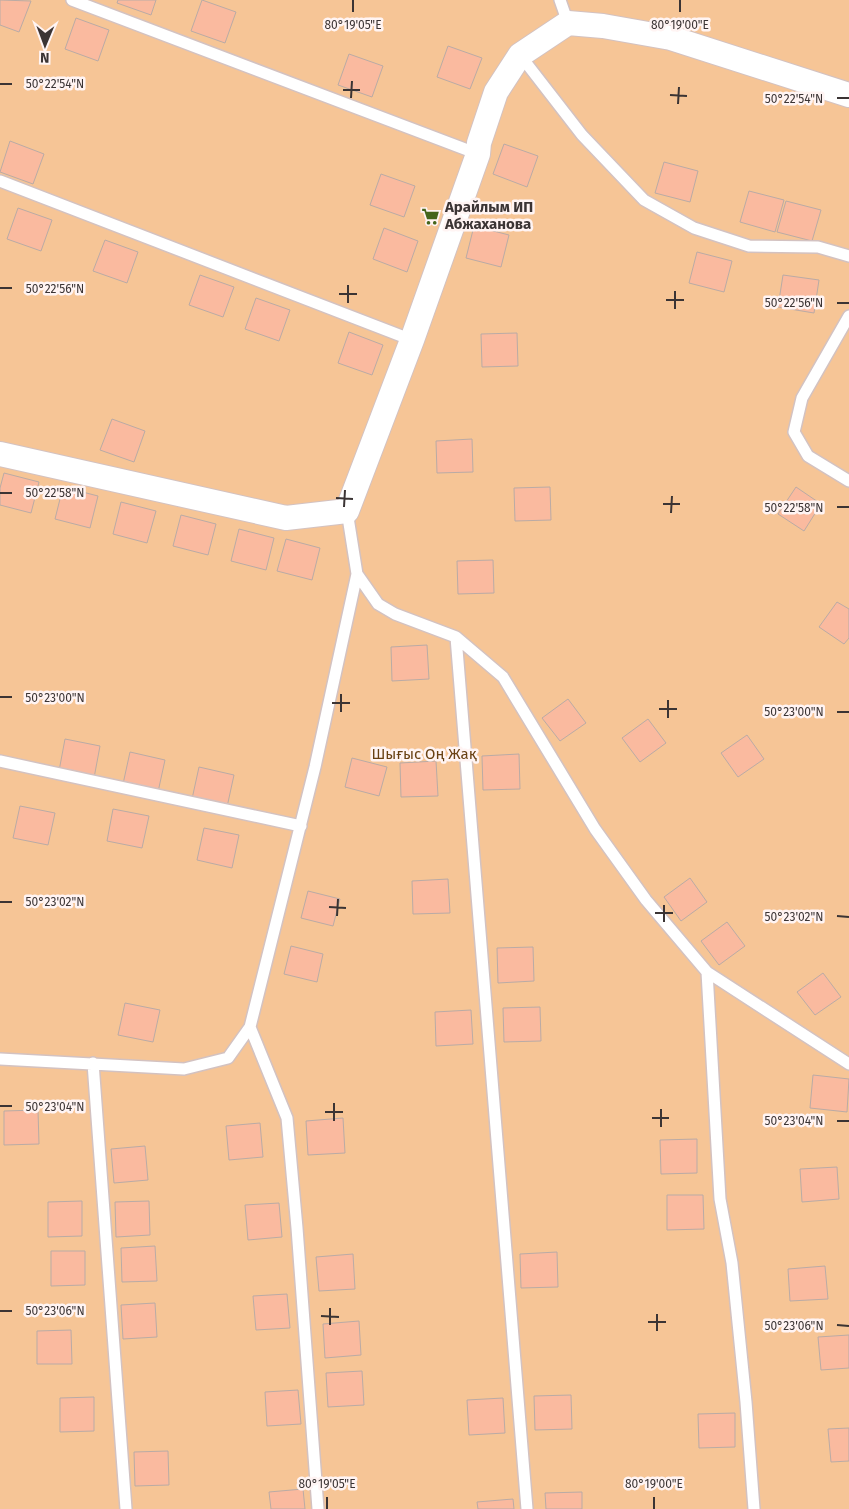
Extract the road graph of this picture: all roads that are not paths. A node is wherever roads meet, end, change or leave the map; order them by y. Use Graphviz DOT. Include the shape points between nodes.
graph roads {
  1 [pos="72,0"];
  2 [pos="560,0"];
  3 [pos="568,23"];
  4 [pos="520,55"];
  5 [pos="849,95"];
  6 [pos="478,154"];
  7 [pos="0,181"];
  8 [pos="849,256"];
  9 [pos="849,316"];
  10 [pos="412,340"];
  11 [pos="0,454"];
  12 [pos="849,481"];
  13 [pos="347,511"];
  14 [pos="357,574"];
  15 [pos="456,637"];
  16 [pos="0,761"];
  17 [pos="300,826"];
  18 [pos="707,972"];
  19 [pos="250,1027"];
  20 [pos="0,1059"];
  21 [pos="92,1063"];
  22 [pos="849,1064"];
  23 [pos="126,1509"];
  24 [pos="318,1509"];
  25 [pos="527,1509"];
  26 [pos="754,1509"];
  1 -- 6 [label="lane"];
  2 -- 3 [label="lane"];
  3 -- 4 [label="street"];
  3 -- 5 [label="street" via="671,38"];
  4 -- 6 [label="street" via="496,92"];
  4 -- 8 [label="lane" via="582,135 644,200 694,228 749,246 818,247"];
  6 -- 10 [label="street"];
  7 -- 10 [label="lane"];
  9 -- 12 [label="lane" via="802,398 794,432 808,456"];
  10 -- 13 [label="street"];
  11 -- 13 [label="street" via="286,518"];
  13 -- 14 [label="lane"];
  14 -- 15 [label="lane" via="378,604 395,614"];
  14 -- 17 [label="lane" via="316,767"];
  15 -- 18 [label="lane" via="503,678 596,829 646,900"];
  15 -- 25 [label="lane"];
  16 -- 17 [label="lane"];
  17 -- 19 [label="lane"];
  18 -- 22 [label="lane"];
  18 -- 26 [label="lane" via="720,1199 732,1263"];
  19 -- 21 [label="lane" via="228,1058 184,1069"];
  19 -- 24 [label="lane" via="287,1118"];
  20 -- 21 [label="lane"];
  21 -- 23 [label="lane"];
}
